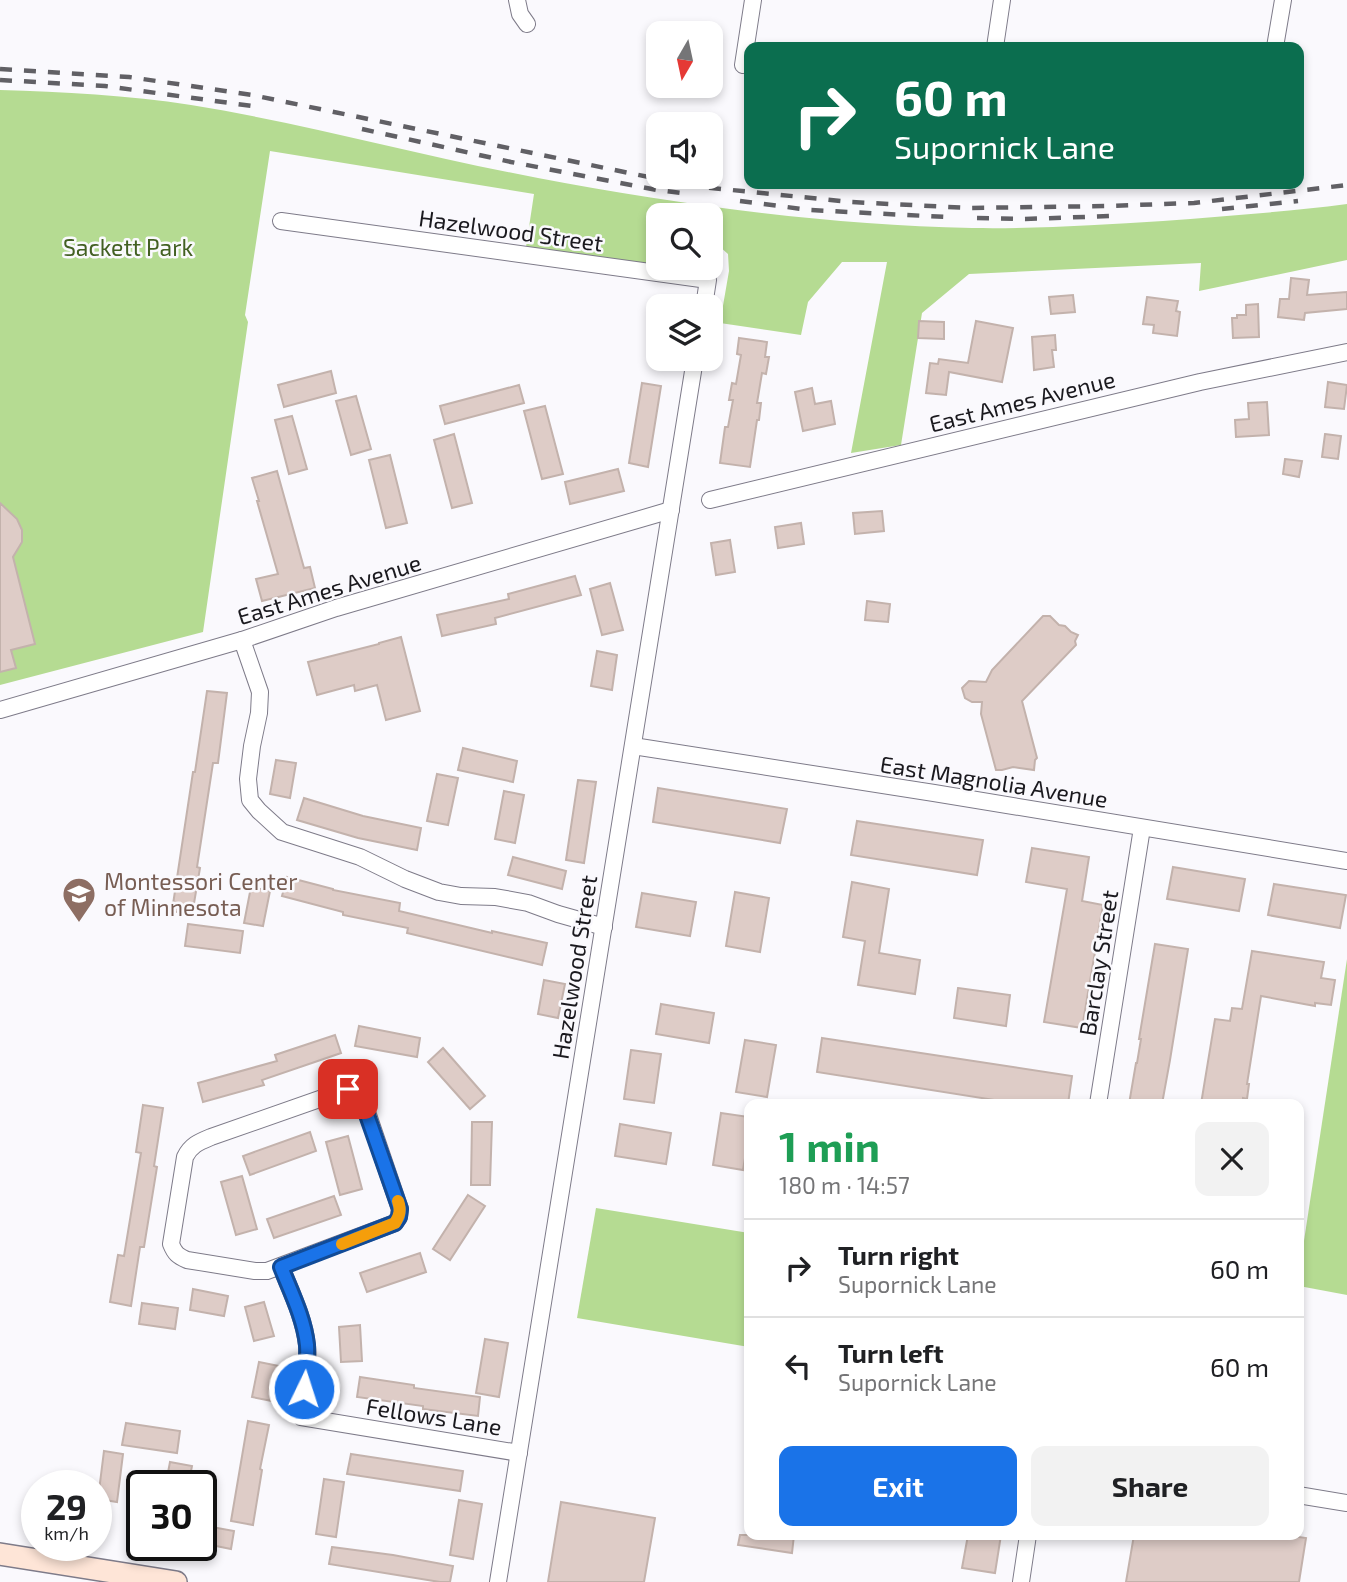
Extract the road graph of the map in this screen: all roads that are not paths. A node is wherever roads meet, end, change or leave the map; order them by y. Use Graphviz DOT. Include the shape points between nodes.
graph roads {
  1 [pos="517,0"];
  2 [pos="753,0"];
  3 [pos="1003,0"];
  4 [pos="1283,0"];
  5 [pos="527,24"];
  6 [pos="747,42"];
  7 [pos="996,42"];
  8 [pos="1276,42"];
  9 [pos="744,58"];
  10 [pos="743,65"];
  11 [pos="281,221"];
  12 [pos="706,294"];
  13 [pos="1347,352"];
  14 [pos="693,371"];
  15 [pos="710,500"];
  16 [pos="671,510"];
  17 [pos="242,640"];
  18 [pos="0,710"];
  19 [pos="633,746"];
  20 [pos="1142,828"];
  21 [pos="1347,861"];
  22 [pos="604,927"];
  23 [pos="1099,1099"];
  24 [pos="281,1267"];
  25 [pos="519,1452"];
  26 [pos="1304,1496"];
  27 [pos="1347,1503"];
  28 [pos="1027,1540"];
  29 [pos="0,1554"];
  30 [pos="176,1582"];
  31 [pos="498,1582"];
  32 [pos="1021,1582"];
  1 -- 5 [label="street"];
  2 -- 6 [label="street"];
  3 -- 7 [label="street"];
  4 -- 8 [label="street"];
  9 -- 10 [label="street"];
  11 -- 12 [label="street, Hazelwood Street" via="708,280"];
  13 -- 15 [label="street, East Ames Avenue" via="1200,382"];
  14 -- 16 [label="street, Hazelwood Street"];
  16 -- 17 [label="street, East Ames Avenue"];
  16 -- 19 [label="street, Hazelwood Street"];
  17 -- 18 [label="street, East Ames Avenue"];
  17 -- 22 [label="street" via="260,692 248,779 250,800 282,832 360,858 439,892 528,903"];
  19 -- 20 [label="street, East Magnolia Avenue"];
  19 -- 22 [label="street, Hazelwood Street"];
  20 -- 21 [label="street, East Magnolia Avenue"];
  20 -- 23 [label="street, Barclay Street"];
  22 -- 25 [label="street, Hazelwood Street"];
  24 -- 24 [label="street" via="391,1225 399,1217 364,1103 355,1090 340,1091 211,1137 196,1143 185,1157 171,1244 174,1251 187,1260 255,1271"];
  24 -- 25 [label="street, Fellows Lane" via="307,1344 301,1417"];
  25 -- 31 [label="street, Hazelwood Street"];
  26 -- 27 [label="street"];
  28 -- 32 [label="street"];
  29 -- 30 [label="main road"];
}
